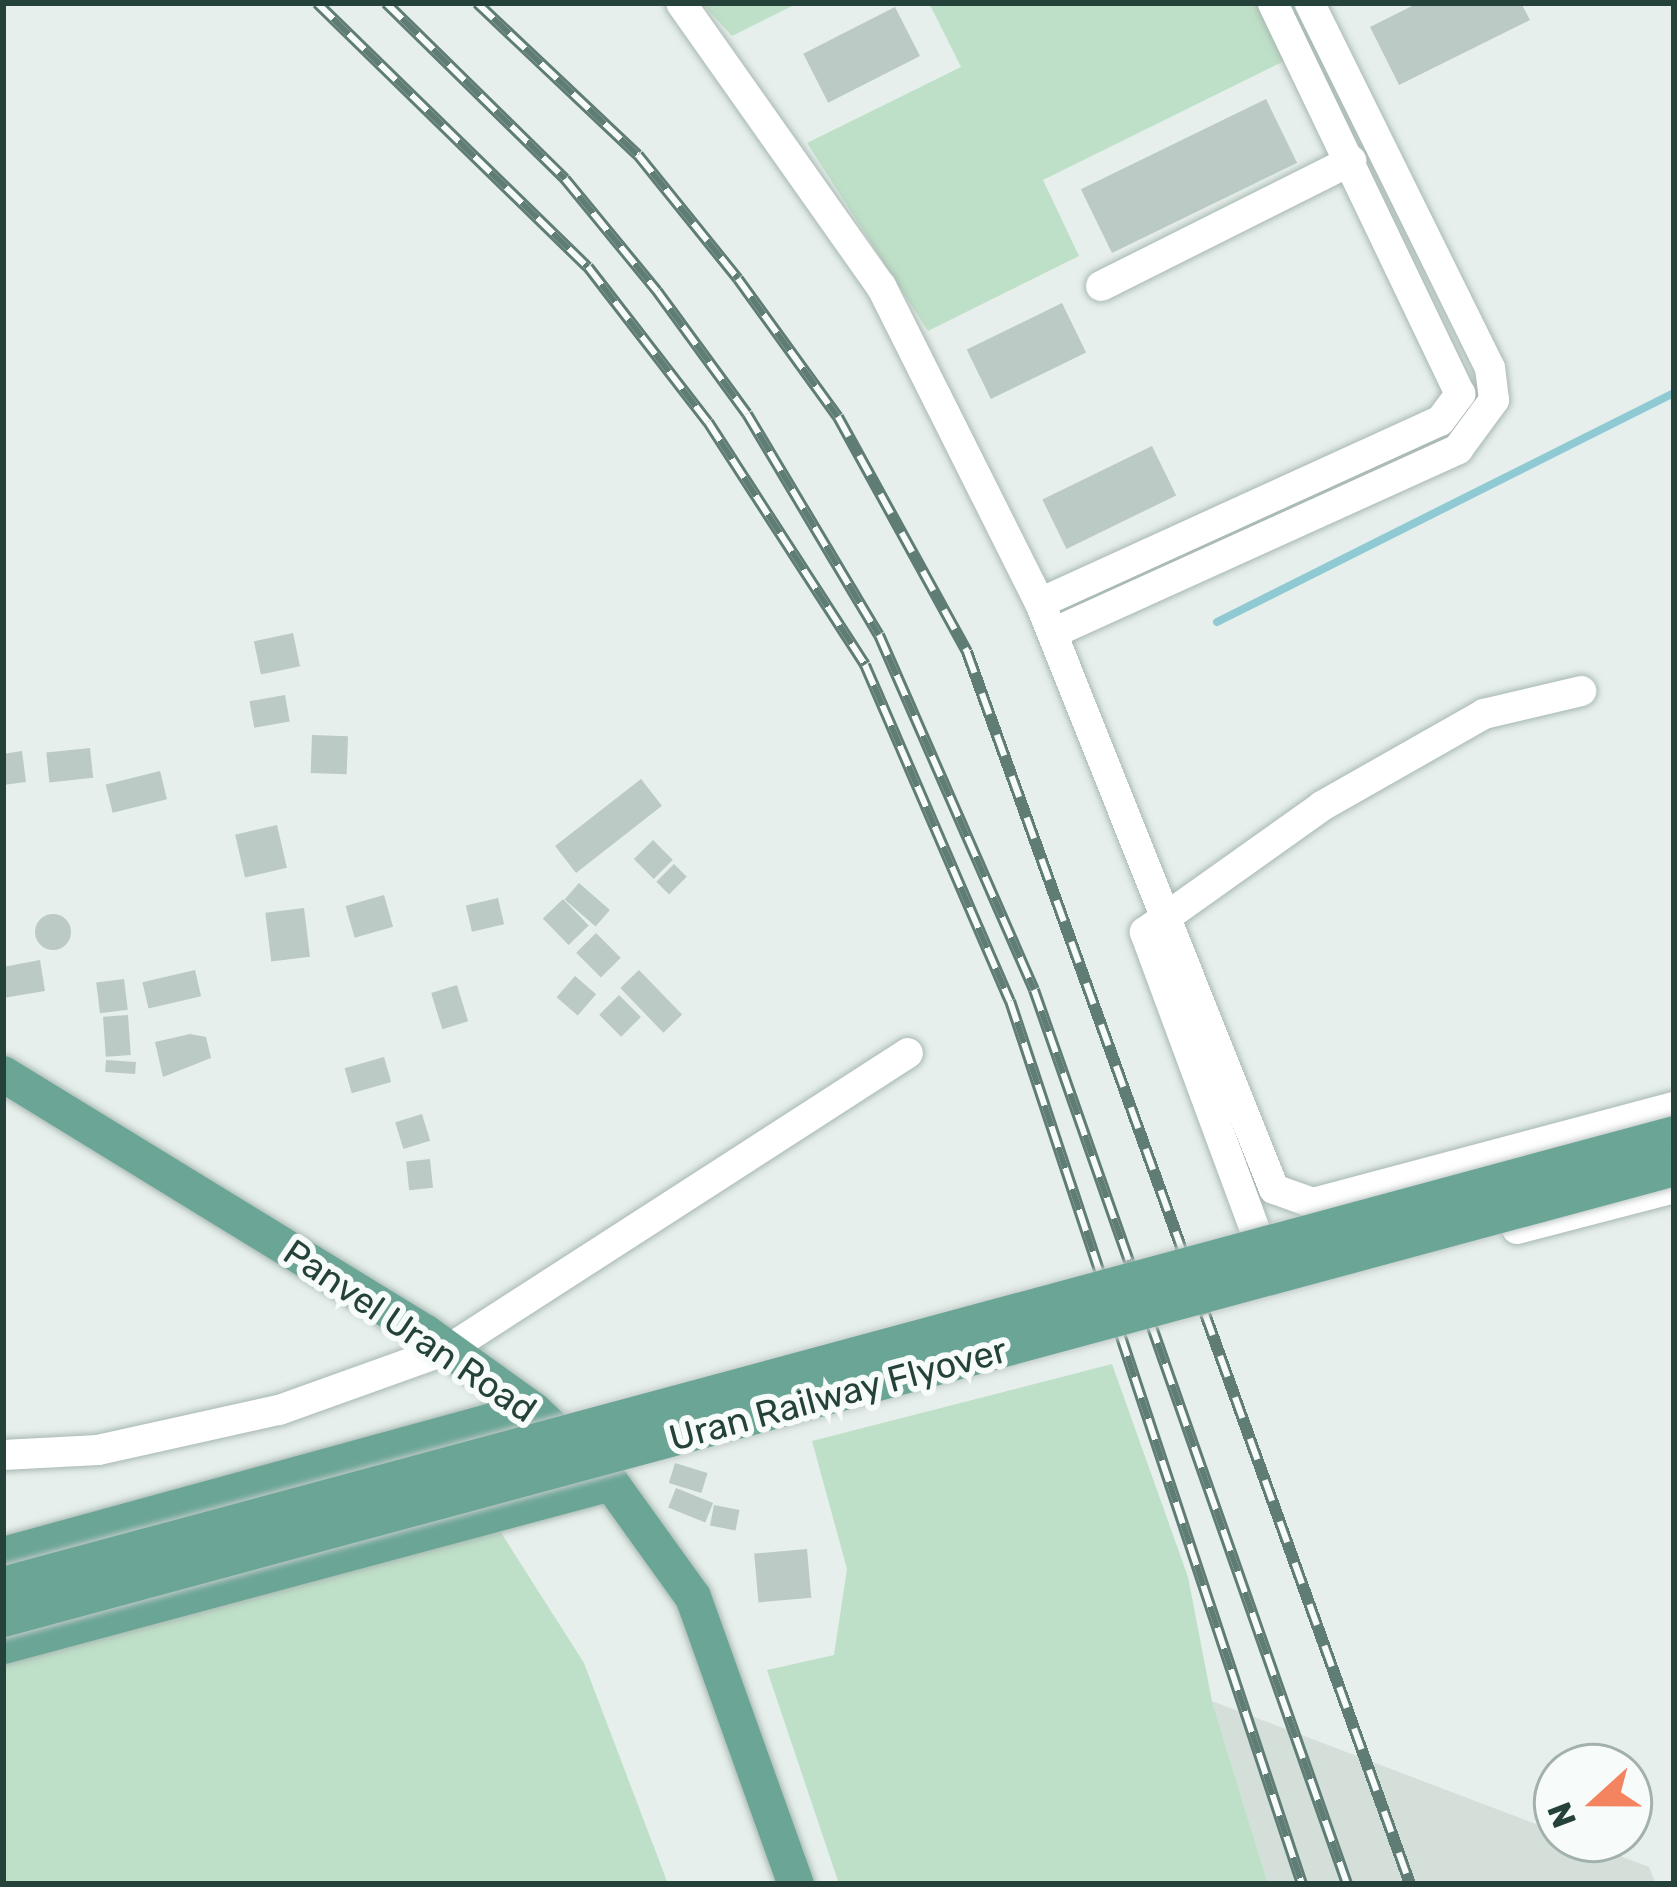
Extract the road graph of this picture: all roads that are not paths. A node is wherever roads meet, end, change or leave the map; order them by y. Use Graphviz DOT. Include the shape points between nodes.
graph roads {
  1 [pos="681,3"];
  2 [pos="1273,3"];
  3 [pos="1310,3"];
  4 [pos="1351,161"];
  5 [pos="1101,286"];
  6 [pos="1040,603"];
  7 [pos="1053,634"];
  8 [pos="1581,691"];
  9 [pos="1159,926"];
  10 [pos="908,1053"];
  11 [pos="3,1074"];
  12 [pos="1674,1107"];
  13 [pos="1674,1134"];
  14 [pos="1674,1168"];
  15 [pos="1674,1188"];
  16 [pos="448,1349"];
  17 [pos="533,1410"];
  18 [pos="3,1454"];
  19 [pos="611,1483"];
  20 [pos="3,1556"];
  21 [pos="3,1585"];
  22 [pos="3,1619"];
  23 [pos="3,1646"];
  24 [pos="796,1884"];
  1 -- 6 [label="street" via="880,286"];
  2 -- 4 [label="street"];
  3 -- 7 [label="street" via="1490,368 1494,400 1458,449"];
  4 -- 5 [label="street"];
  4 -- 6 [label="street" via="1458,377 1453,410"];
  6 -- 7 [label="street"];
  7 -- 9 [label="street"];
  8 -- 9 [label="street" via="1484,714 1199,886"];
  9 -- 12 [label="street" via="1262,1165 1289,1202"];
  9 -- 15 [label="street" via="1270,1269 1287,1284"];
  10 -- 16 [label="street"];
  11 -- 16 [label="main road, Panvel Uran Road"];
  13 -- 21 [label="main road, Uran Railway Flyover, bridge"];
  14 -- 22 [label="main road, Uran Railway Flyover, bridge"];
  16 -- 17 [label="main road, Panvel Uran Road"];
  16 -- 18 [label="street" via="279,1411 98,1450"];
  17 -- 19 [label="main road, Panvel Uran Road"];
  17 -- 20 [label="main road"];
  19 -- 23 [label="main road"];
  19 -- 24 [label="main road, Panvel Uran Road" via="693,1598"];
}
